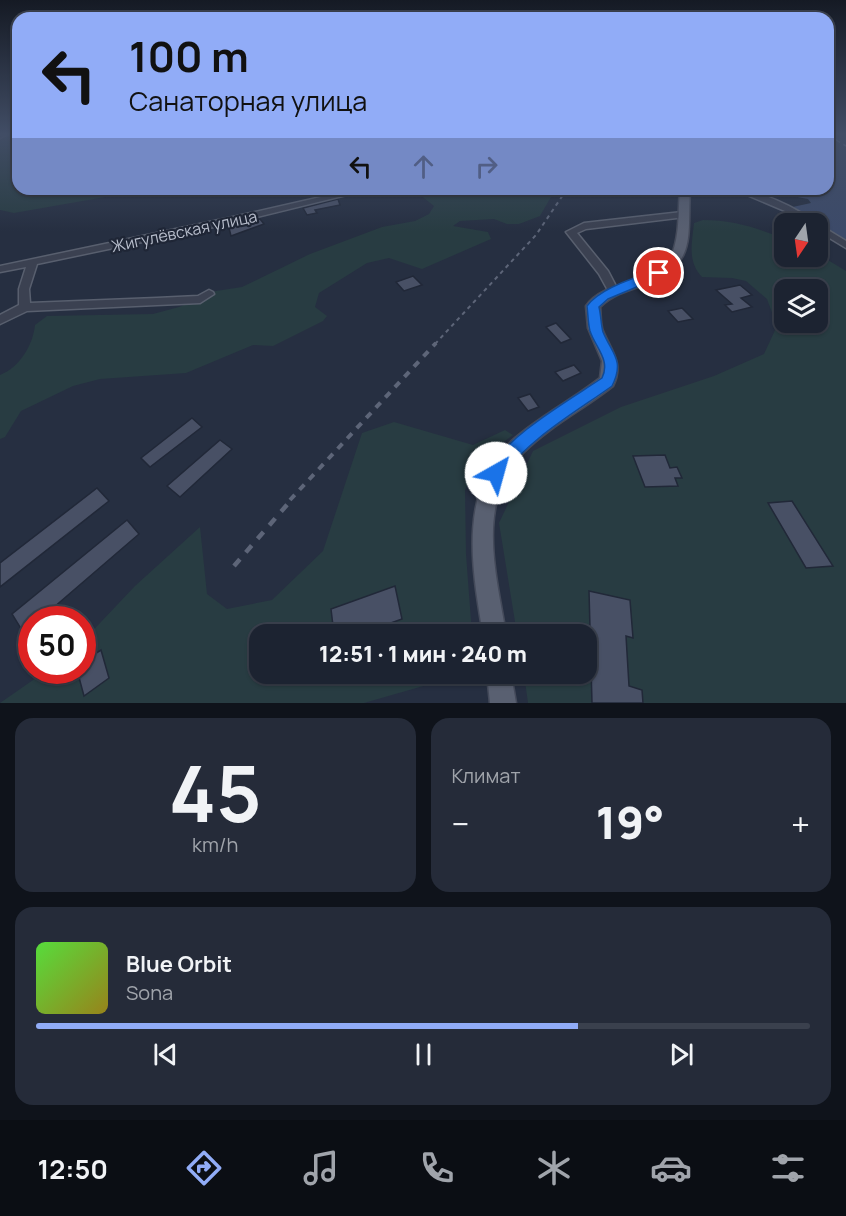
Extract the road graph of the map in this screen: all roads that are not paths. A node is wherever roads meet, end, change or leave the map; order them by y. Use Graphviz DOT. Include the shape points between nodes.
graph roads {
  1 [pos="340,195"];
  2 [pos="684,195"];
  3 [pos="752,195"];
  4 [pos="796,213"];
  5 [pos="682,215"];
  6 [pos="828,233"];
  7 [pos="846,245"];
  8 [pos="32,263"];
  9 [pos="0,269"];
  10 [pos="614,292"];
  11 [pos="208,294"];
  12 [pos="25,308"];
  13 [pos="0,320"];
  14 [pos="493,624"];
  15 [pos="500,684"];
  16 [pos="503,703"];
  1 -- 8 [label="street, Жигулёвская улица"];
  2 -- 5 [label="main road"];
  3 -- 4 [label="street"];
  5 -- 10 [label="main road" via="677,260 659,273"];
  5 -- 10 [label="street" via="584,226 571,232"];
  6 -- 7 [label="street"];
  8 -- 9 [label="street, Жигулёвская улица"];
  8 -- 12 [label="street" via="24,289"];
  10 -- 14 [label="main road" via="593,306 597,331 610,361 607,382 519,446 502,462 489,484 482,510 482,539"];
  11 -- 12 [label="street" via="200,299"];
  12 -- 13 [label="street"];
  15 -- 16 [label="main road"];
}
